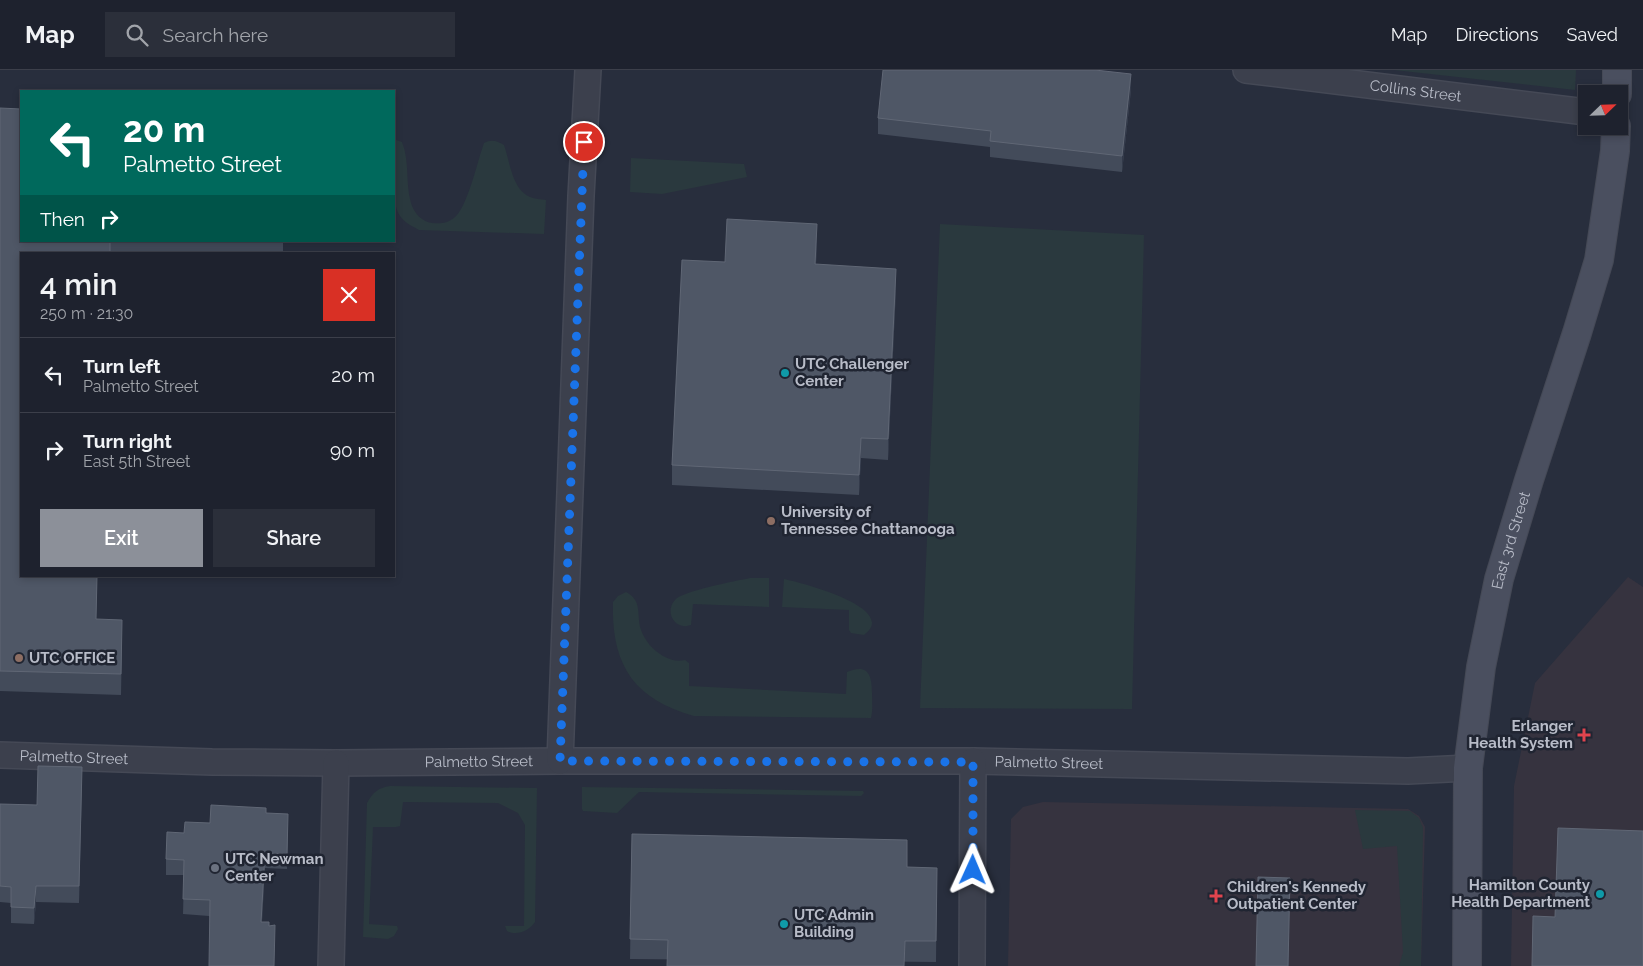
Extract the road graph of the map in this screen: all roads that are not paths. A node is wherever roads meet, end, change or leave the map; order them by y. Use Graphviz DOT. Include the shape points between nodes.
graph roads {
  1 [pos="588,70"];
  2 [pos="1246,70"];
  3 [pos="1618,70"];
  4 [pos="1617,85"];
  5 [pos="1578,111"];
  6 [pos="1616,135"];
  7 [pos="0,755"];
  8 [pos="560,761"];
  9 [pos="973,762"];
  10 [pos="336,763"];
  11 [pos="1468,768"];
  12 [pos="331,966"];
  13 [pos="972,966"];
  14 [pos="1467,966"];
  1 -- 8 [label="street"];
  2 -- 5 [label="street, Collins Street"];
  3 -- 4 [label="main road"];
  6 -- 11 [label="main road, East 3rd Street" via="1599,260 1499,578 1481,667"];
  7 -- 10 [label="street, Palmetto Street"];
  8 -- 9 [label="street, Palmetto Street"];
  8 -- 10 [label="street, Palmetto Street"];
  9 -- 11 [label="street, Palmetto Street" via="1408,771"];
  9 -- 13 [label="street"];
  10 -- 12 [label="street"];
  11 -- 14 [label="main road, East 3rd Street"];
}
